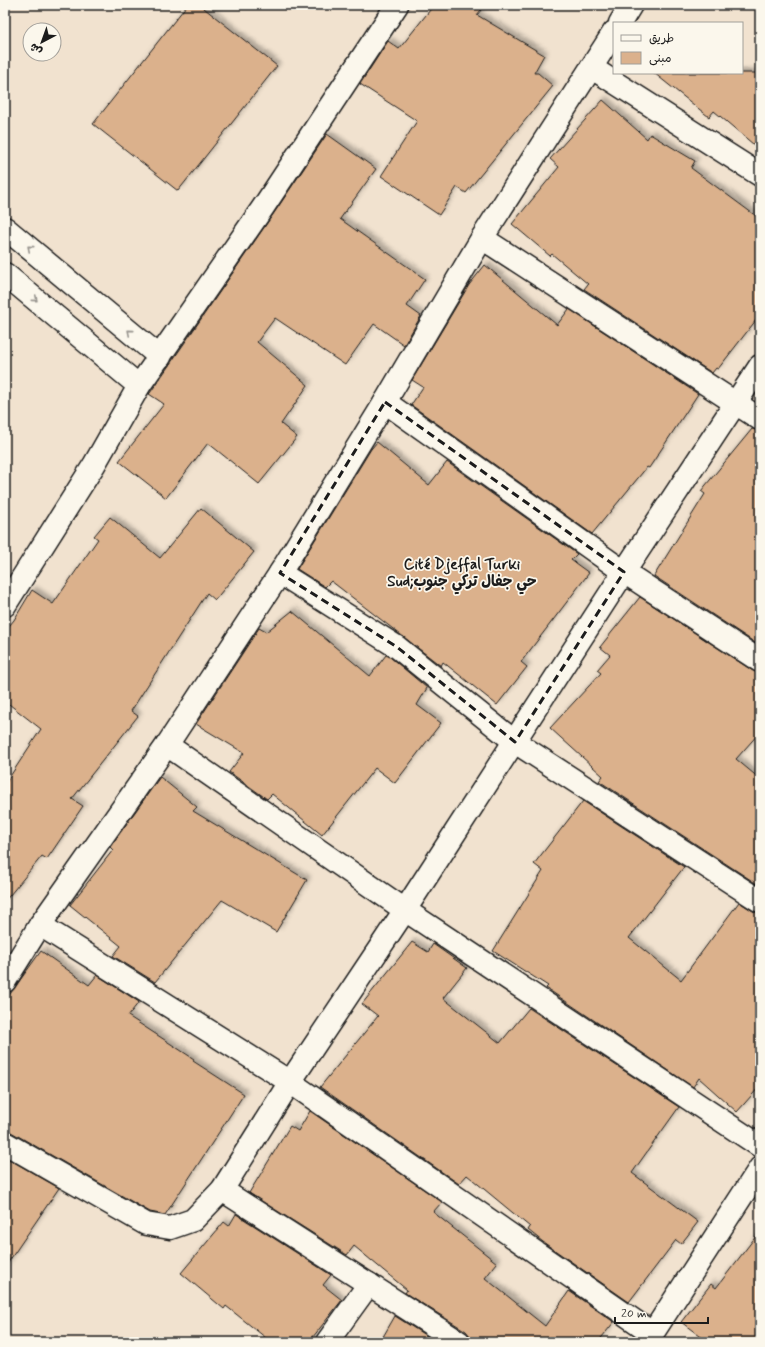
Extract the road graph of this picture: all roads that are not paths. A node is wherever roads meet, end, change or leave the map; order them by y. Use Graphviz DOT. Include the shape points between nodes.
graph roads {
  1 [pos="397,5"];
  2 [pos="631,5"];
  3 [pos="621,22"];
  4 [pos="613,34"];
  5 [pos="592,68"];
  6 [pos="760,175"];
  7 [pos="5,228"];
  8 [pos="482,238"];
  9 [pos="5,274"];
  10 [pos="160,357"];
  11 [pos="760,366"];
  12 [pos="139,386"];
  13 [pos="385,402"];
  14 [pos="736,403"];
  15 [pos="760,419"];
  16 [pos="624,572"];
  17 [pos="280,574"];
  18 [pos="5,605"];
  19 [pos="760,661"];
  20 [pos="515,742"];
  21 [pos="167,744"];
  22 [pos="760,901"];
  23 [pos="405,910"];
  24 [pos="40,925"];
  25 [pos="5,981"];
  26 [pos="290,1082"];
  27 [pos="5,1143"];
  28 [pos="760,1146"];
  29 [pos="760,1168"];
  30 [pos="222,1190"];
  31 [pos="369,1284"];
  32 [pos="649,1338"];
  33 [pos="327,1342"];
  34 [pos="459,1342"];
  1 -- 10 [label="street"];
  2 -- 3 [label="street"];
  4 -- 5 [label="street"];
  5 -- 6 [label="street"];
  5 -- 8 [label="street"];
  10 -- 7 [label="street, one-way"];
  8 -- 13 [label="street"];
  8 -- 14 [label="street"];
  9 -- 12 [label="street, one-way"];
  10 -- 12 [label="street"];
  11 -- 14 [label="street"];
  12 -- 18 [label="street" via="94,465"];
  13 -- 16 [label="street"];
  13 -- 17 [label="street"];
  14 -- 15 [label="street"];
  14 -- 16 [label="street"];
  16 -- 19 [label="street"];
  16 -- 20 [label="street"];
  17 -- 20 [label="street" via="397,647"];
  17 -- 21 [label="street"];
  20 -- 22 [label="street"];
  20 -- 23 [label="street"];
  21 -- 23 [label="street"];
  21 -- 24 [label="street"];
  23 -- 26 [label="street"];
  23 -- 28 [label="street"];
  24 -- 25 [label="street"];
  24 -- 26 [label="street"];
  26 -- 30 [label="street"];
  26 -- 32 [label="street"];
  27 -- 30 [label="street" via="146,1224 170,1228 192,1220"];
  29 -- 32 [label="street"];
  30 -- 31 [label="street"];
  31 -- 33 [label="street"];
  31 -- 34 [label="street"];
}
